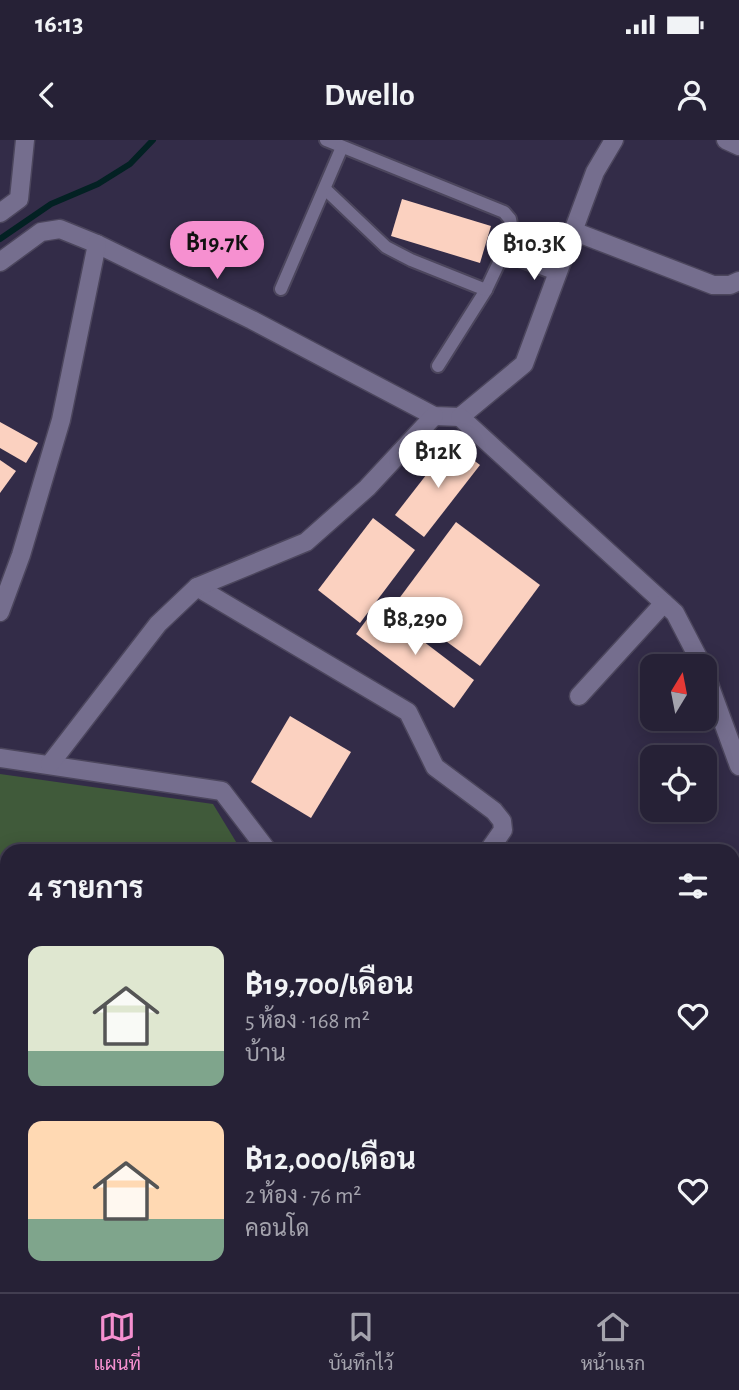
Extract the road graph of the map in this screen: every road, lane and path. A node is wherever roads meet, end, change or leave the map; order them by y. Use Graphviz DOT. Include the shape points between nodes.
graph roads {
  1 [pos="25,140"];
  2 [pos="326,140"];
  3 [pos="614,140"];
  4 [pos="726,140"];
  5 [pos="342,146"];
  6 [pos="739,146"];
  7 [pos="325,189"];
  8 [pos="0,213"];
  9 [pos="573,231"];
  10 [pos="97,244"];
  11 [pos="503,254"];
  12 [pos="0,262"];
  13 [pos="557,274"];
  14 [pos="739,281"];
  15 [pos="281,289"];
  16 [pos="486,290"];
  17 [pos="438,366"];
  18 [pos="434,416"];
  19 [pos="460,417"];
  20 [pos="5,581"];
  21 [pos="197,587"];
  22 [pos="664,603"];
  23 [pos="0,612"];
  24 [pos="696,654"];
  25 [pos="579,696"];
  26 [pos="718,702"];
  27 [pos="735,741"];
  28 [pos="0,758"];
  29 [pos="50,764"];
  30 [pos="739,766"];
  31 [pos="262,844"];
  32 [pos="493,844"];
  1 -- 8 [label="street" via="19,199"];
  2 -- 5 [label="lane"];
  3 -- 9 [label="street" via="595,172"];
  4 -- 6 [label="street"];
  5 -- 7 [label="lane"];
  5 -- 11 [label="lane" via="504,212 512,230"];
  7 -- 15 [label="lane"];
  7 -- 16 [label="lane" via="386,247"];
  9 -- 13 [label="street"];
  9 -- 14 [label="street" via="713,285"];
  10 -- 12 [label="street" via="60,229 49,230"];
  10 -- 18 [label="street"];
  10 -- 20 [label="street" via="61,420"];
  11 -- 13 [label="lane"];
  11 -- 16 [label="lane"];
  13 -- 19 [label="street" via="524,364"];
  16 -- 17 [label="lane"];
  18 -- 19 [label="street"];
  18 -- 21 [label="street" via="367,488 306,542"];
  19 -- 22 [label="street"];
  20 -- 23 [label="street"];
  21 -- 29 [label="street" via="158,624"];
  21 -- 32 [label="street" via="408,712 435,767 502,821 503,830"];
  22 -- 24 [label="street" via="675,613"];
  22 -- 25 [label="street"];
  26 -- 27 [label="street"];
  27 -- 30 [label="street"];
  28 -- 29 [label="street"];
  29 -- 31 [label="street" via="222,791"];
}
